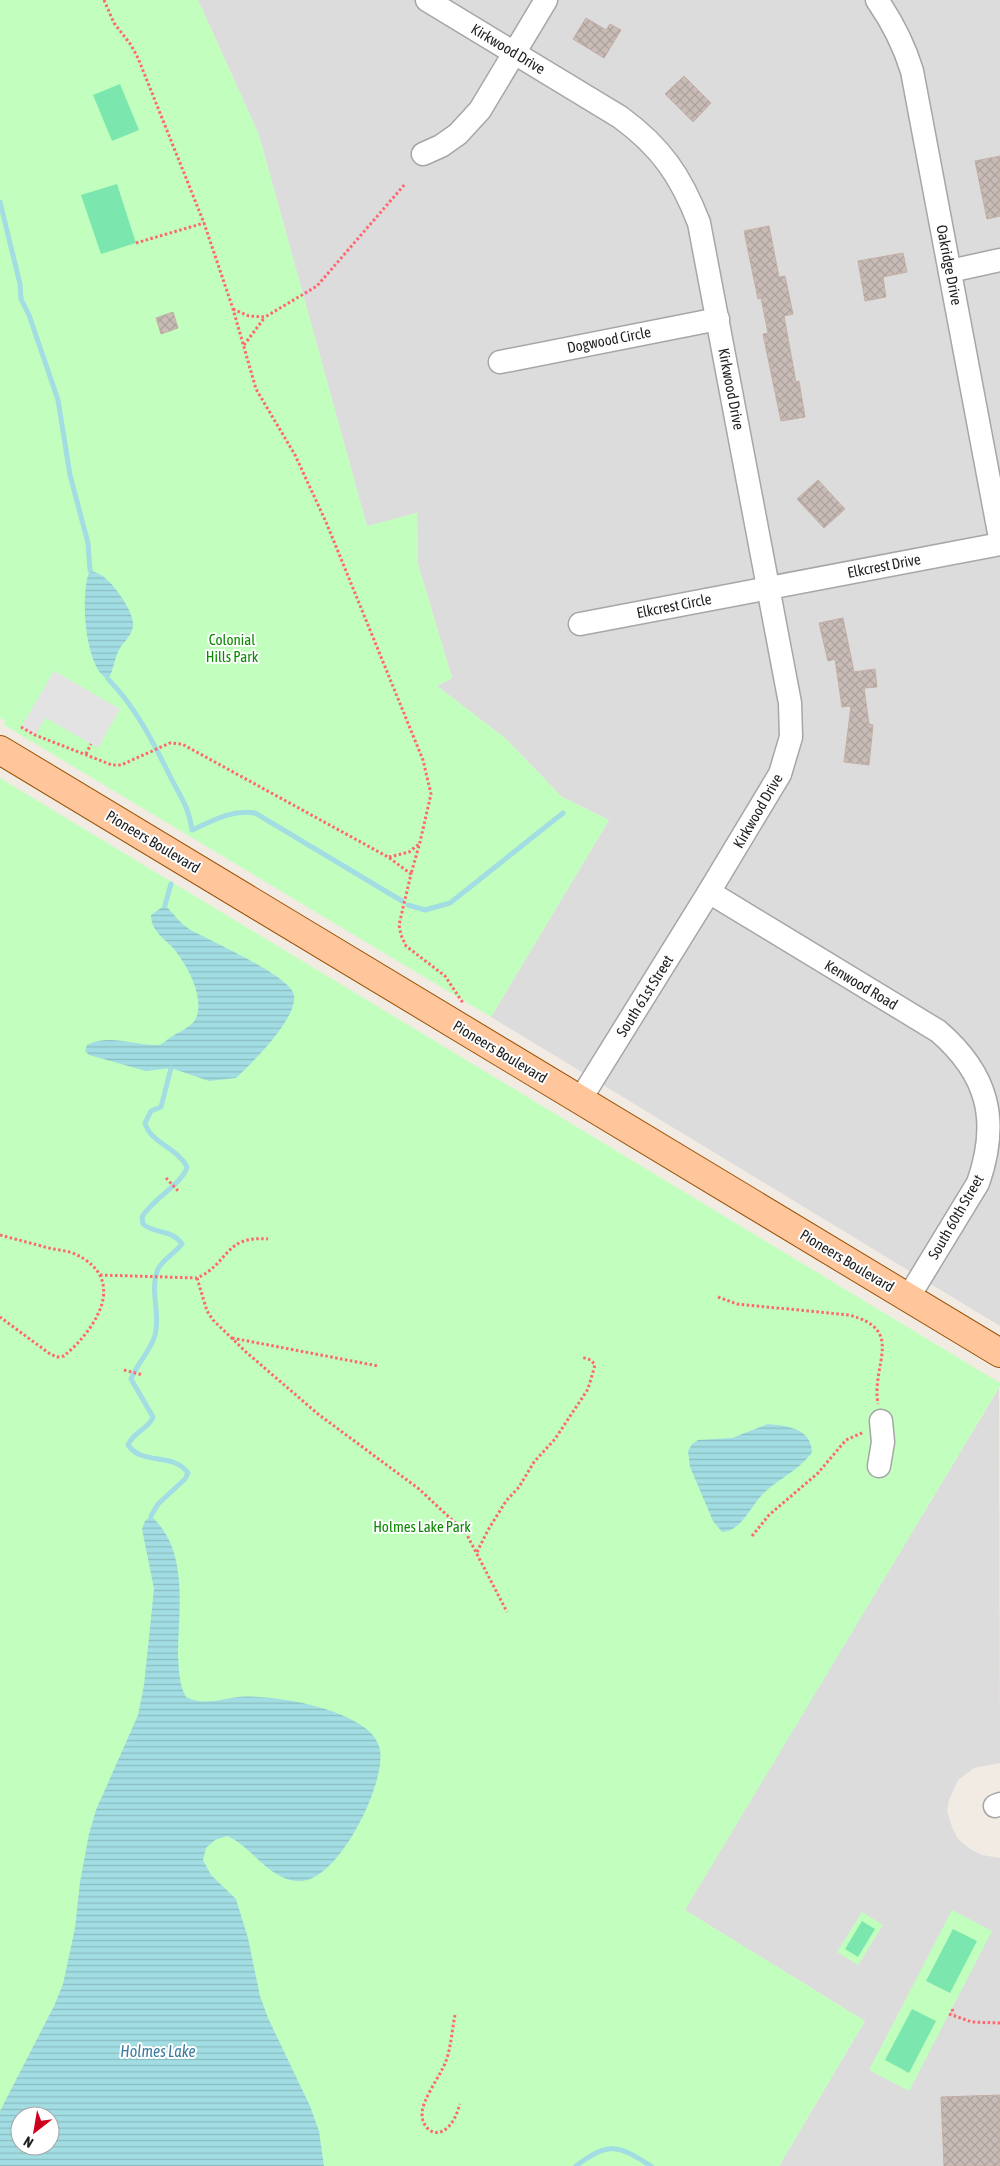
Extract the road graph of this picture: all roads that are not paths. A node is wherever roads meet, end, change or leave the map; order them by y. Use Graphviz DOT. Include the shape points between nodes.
graph roads {
  1 [pos="427,0"];
  2 [pos="546,0"];
  3 [pos="877,0"];
  4 [pos="514,53"];
  5 [pos="423,154"];
  6 [pos="1000,260"];
  7 [pos="950,271"];
  8 [pos="718,319"];
  9 [pos="500,362"];
  10 [pos="1000,538"];
  11 [pos="1000,544"];
  12 [pos="769,588"];
  13 [pos="580,624"];
  14 [pos="0,750"];
  15 [pos="709,892"];
  16 [pos="580,1100"];
  17 [pos="994,1100"];
  18 [pos="908,1298"];
  19 [pos="1000,1353"];
  20 [pos="881,1422"];
  21 [pos="880,1466"];
  1 -- 4 [label="street, Kirkwood Drive"];
  2 -- 4 [label="street"];
  3 -- 7 [label="street, Oakridge Drive" via="894,25 912,72"];
  4 -- 5 [label="street" via="466,127 441,146"];
  4 -- 8 [label="street, Kirkwood Drive" via="620,117 660,151 688,194 699,223"];
  6 -- 7 [label="street"];
  7 -- 10 [label="street, Oakridge Drive"];
  8 -- 9 [label="street, Dogwood Circle"];
  8 -- 12 [label="street, Kirkwood Drive"];
  11 -- 12 [label="street, Elkcrest Drive"];
  12 -- 13 [label="street, Elkcrest Circle"];
  12 -- 15 [label="street, Kirkwood Drive" via="792,718 788,751 780,774"];
  14 -- 16 [label="main road, Pioneers Boulevard"];
  15 -- 16 [label="street, South 61st Street"];
  15 -- 17 [label="street, Kenwood Road" via="938,1031 970,1063"];
  16 -- 18 [label="main road, Pioneers Boulevard"];
  17 -- 18 [label="street, South 60th Street" via="986,1164 978,1183"];
  18 -- 19 [label="main road, Pioneers Boulevard"];
  20 -- 21 [label="street"];
}
